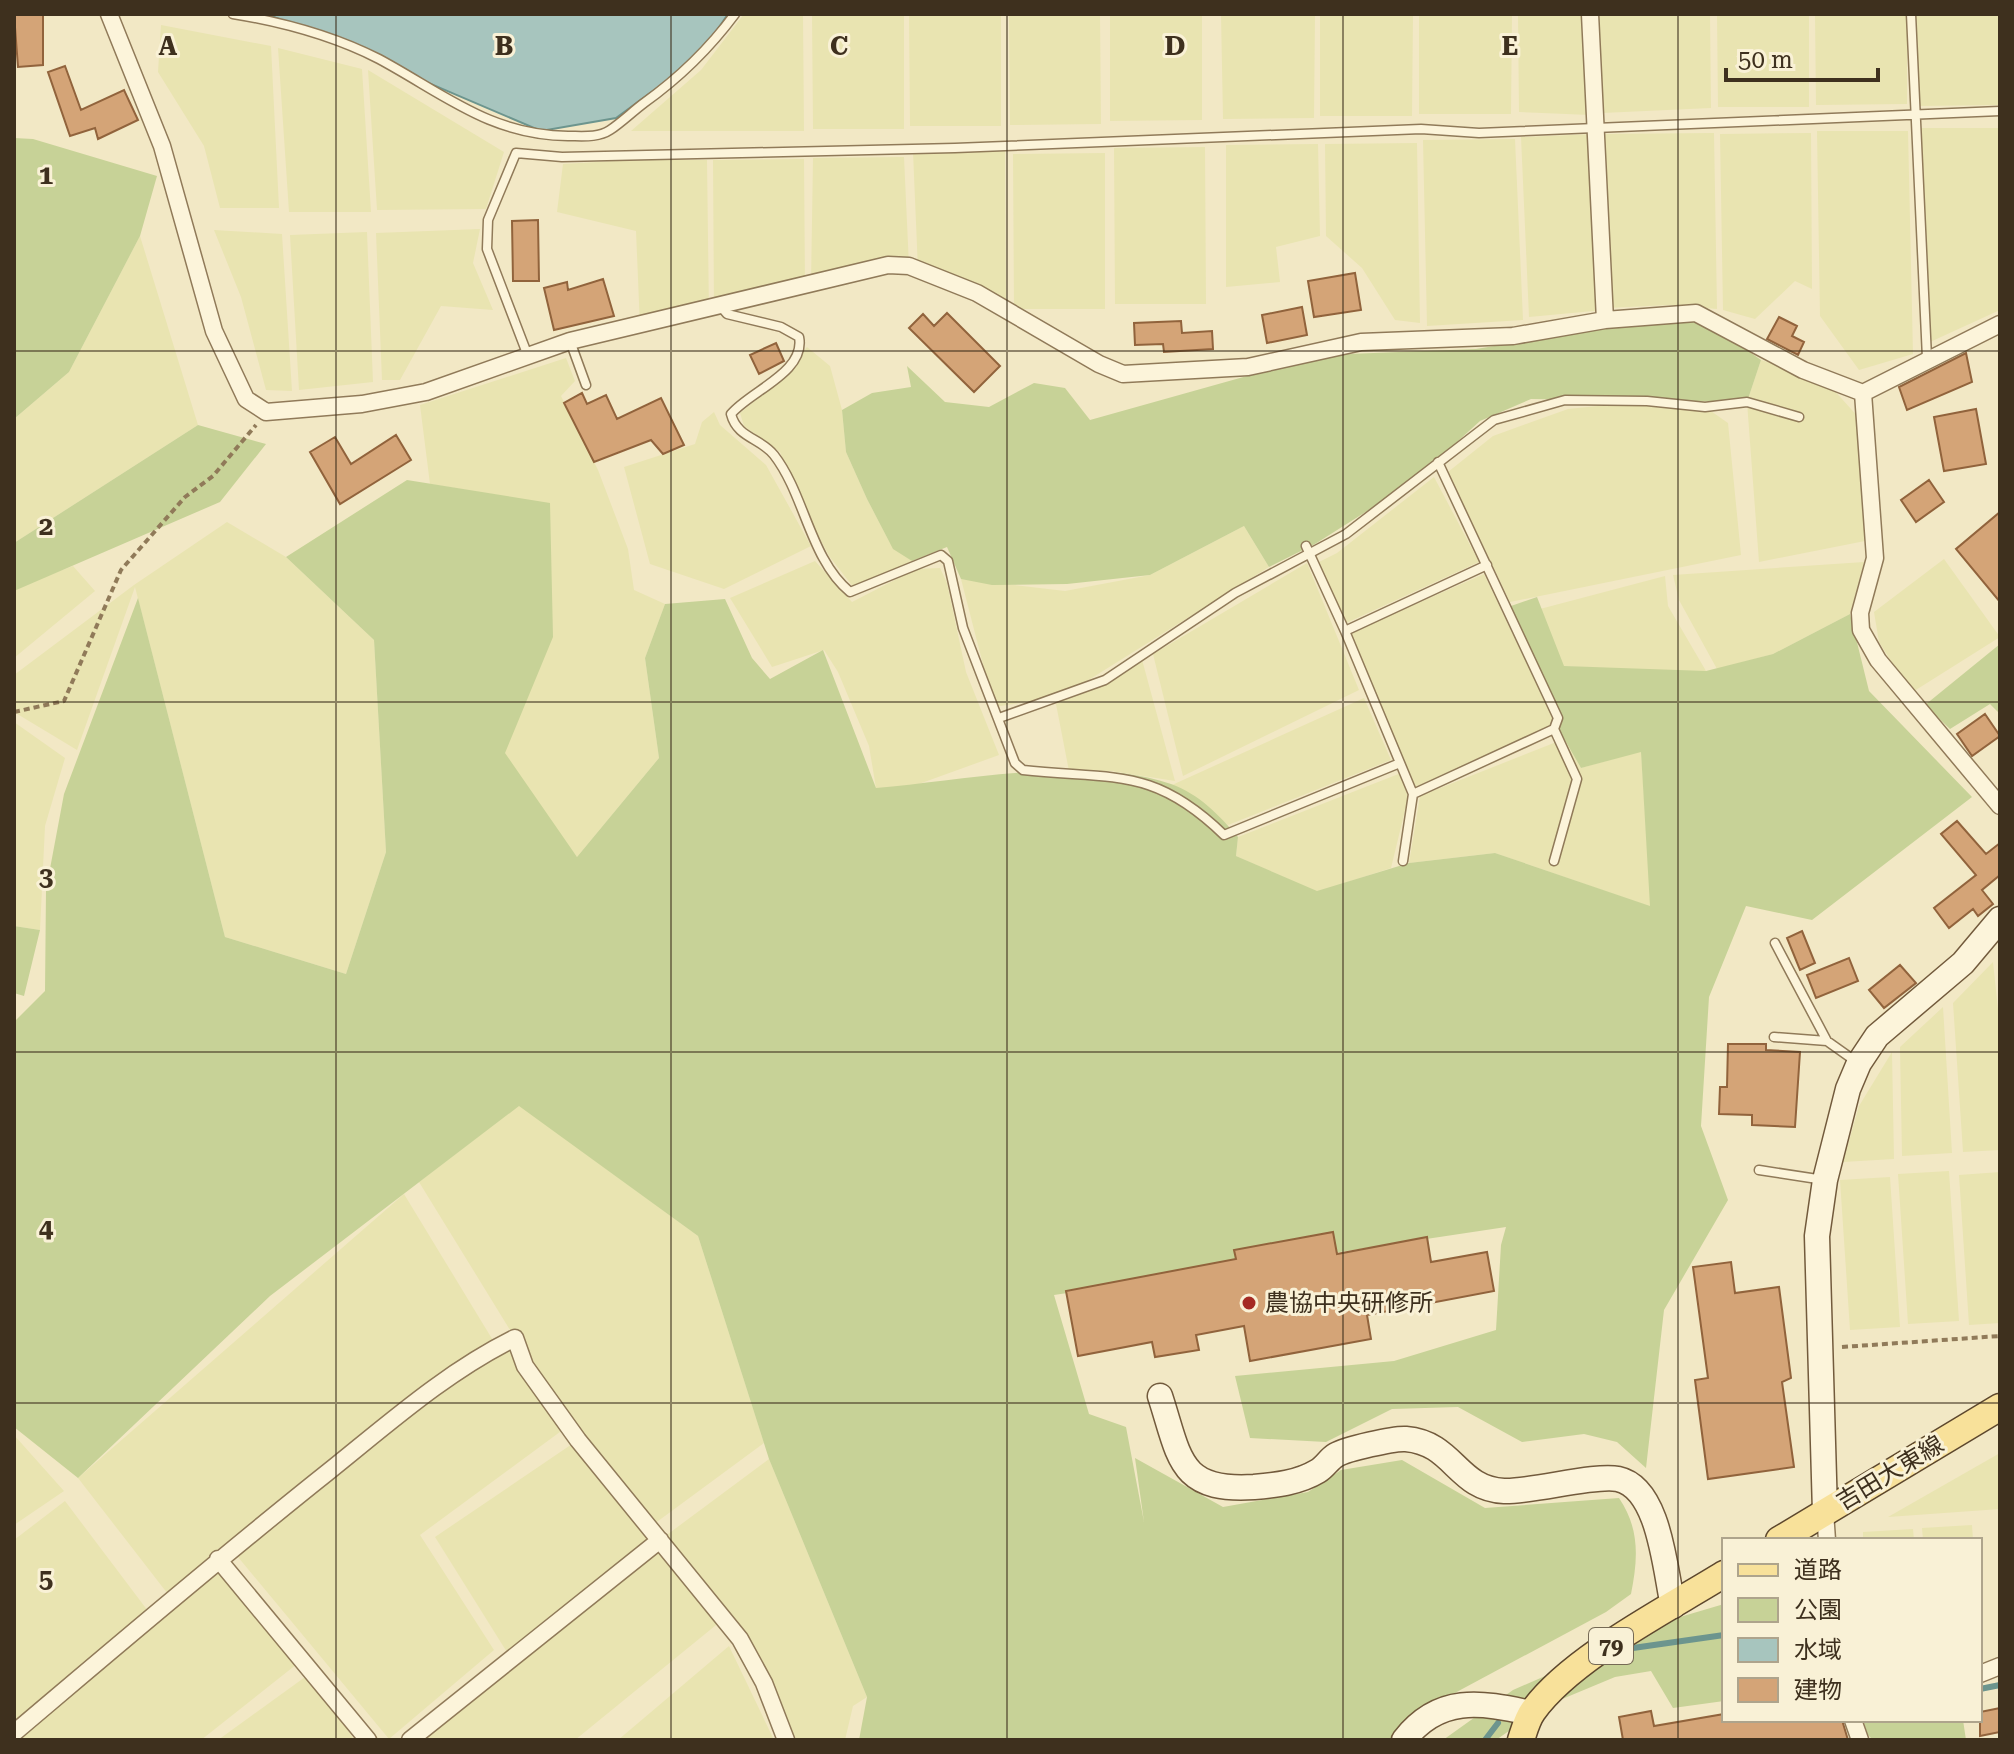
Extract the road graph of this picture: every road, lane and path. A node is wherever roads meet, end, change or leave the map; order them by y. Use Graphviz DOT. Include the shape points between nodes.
graph roads {
  1 [pos="109,14"];
  2 [pos="233,14"];
  3 [pos="735,14"];
  4 [pos="1590,14"];
  5 [pos="1911,14"];
  6 [pos="2000,111"];
  7 [pos="1915,113"];
  8 [pos="1597,127"];
  9 [pos="721,307"];
  10 [pos="1605,320"];
  11 [pos="2000,324"];
  12 [pos="570,341"];
  13 [pos="528,356"];
  14 [pos="1927,358"];
  15 [pos="586,385"];
  16 [pos="1863,393"];
  17 [pos="266,412"];
  18 [pos="1799,417"];
  19 [pos="1438,462"];
  20 [pos="1309,549"];
  21 [pos="1487,565"];
  22 [pos="1345,631"];
  23 [pos="14,712"];
  24 [pos="999,718"];
  25 [pos="1554,729"];
  26 [pos="1400,763"];
  27 [pos="1413,794"];
  28 [pos="2000,806"];
  29 [pos="1403,861"];
  30 [pos="1554,861"];
  31 [pos="2000,919"];
  32 [pos="1775,943"];
  33 [pos="1774,1037"];
  34 [pos="1827,1041"];
  35 [pos="1859,1063"];
  36 [pos="1759,1170"];
  37 [pos="1825,1180"];
  38 [pos="2000,1336"];
  39 [pos="1820,1348"];
  40 [pos="1160,1396"];
  41 [pos="2000,1407"];
  42 [pos="1825,1512"];
  43 [pos="1782,1538"];
  44 [pos="1827,1538"];
  45 [pos="660,1540"];
  46 [pos="218,1559"];
  47 [pos="1722,1575"];
  48 [pos="1673,1606"];
  49 [pos="1531,1713"];
  50 [pos="14,1733"];
  51 [pos="368,1740"];
  52 [pos="410,1740"];
  53 [pos="786,1740"];
  54 [pos="1404,1740"];
  55 [pos="1521,1740"];
  1 -- 17 [label="street" via="162,146 214,331 246,399"];
  2 -- 3 [label="lane" via="275,21 352,48 501,126 542,136 609,131 678,79"];
  4 -- 8 [label="street"];
  5 -- 7 [label="lane"];
  6 -- 7 [label="lane"];
  7 -- 8 [label="lane"];
  7 -- 14 [label="lane"];
  8 -- 10 [label="street"];
  8 -- 13 [label="lane" via="955,148 562,157 516,153 488,220 487,249"];
  9 -- 10 [label="street" via="862,270 909,266 977,293 1123,374 1248,367 1361,342 1513,336"];
  9 -- 12 [label="street"];
  9 -- 24 [label="lane" via="727,314 781,327 799,337 801,346 795,361 731,414 734,425 773,453 824,556 850,592 941,555 948,561 963,628"];
  10 -- 16 [label="street" via="1696,313 1803,370"];
  11 -- 14 [label="street"];
  12 -- 13 [label="street"];
  12 -- 15 [label="lane"];
  13 -- 17 [label="street" via="426,392"];
  14 -- 16 [label="street"];
  16 -- 28 [label="street" via="1875,558 1860,613 1861,630 1878,660"];
  17 -- 23 [label="path" via="213,476 185,497 121,570 64,701"];
  18 -- 19 [label="lane" via="1747,402 1705,407 1565,400 1494,420"];
  19 -- 20 [label="lane" via="1346,534"];
  19 -- 21 [label="lane"];
  20 -- 22 [label="lane"];
  20 -- 24 [label="lane" via="1105,680"];
  21 -- 22 [label="lane"];
  21 -- 25 [label="lane" via="1558,718"];
  22 -- 26 [label="lane"];
  24 -- 26 [label="lane" via="1015,763 1023,770 1137,779 1171,792 1224,835"];
  25 -- 27 [label="lane"];
  25 -- 30 [label="lane" via="1577,779"];
  26 -- 27 [label="lane"];
  27 -- 29 [label="lane"];
  31 -- 35 [label="street" via="1963,963 1877,1036"];
  32 -- 34 [label="lane"];
  33 -- 34 [label="lane"];
  34 -- 35 [label="lane"];
  35 -- 37 [label="street"];
  36 -- 37 [label="lane"];
  37 -- 39 [label="street" via="1817,1236"];
  38 -- 39 [label="path"];
  39 -- 42 [label="street"];
  40 -- 48 [label="street" via="1181,1460 1199,1481 1223,1489 1285,1485 1318,1472 1337,1454 1403,1439 1440,1450 1473,1485 1503,1491 1618,1479 1643,1493 1655,1521"];
  41 -- 42 [label="main road, 吉田大東線"];
  42 -- 43 [label="main road, 吉田大東線"];
  42 -- 44 [label="street"];
  45 -- 46 [label="street" via="578,1440 525,1366 515,1338 471,1360"];
  45 -- 52 [label="street"];
  45 -- 53 [label="street" via="740,1639"];
  46 -- 50 [label="street"];
  46 -- 51 [label="street"];
  47 -- 48 [label="main road, 79"];
  48 -- 49 [label="main road, 79" via="1568,1677"];
  49 -- 54 [label="street" via="1454,1705 1422,1718"];
  49 -- 55 [label="main road, 79"];
}
